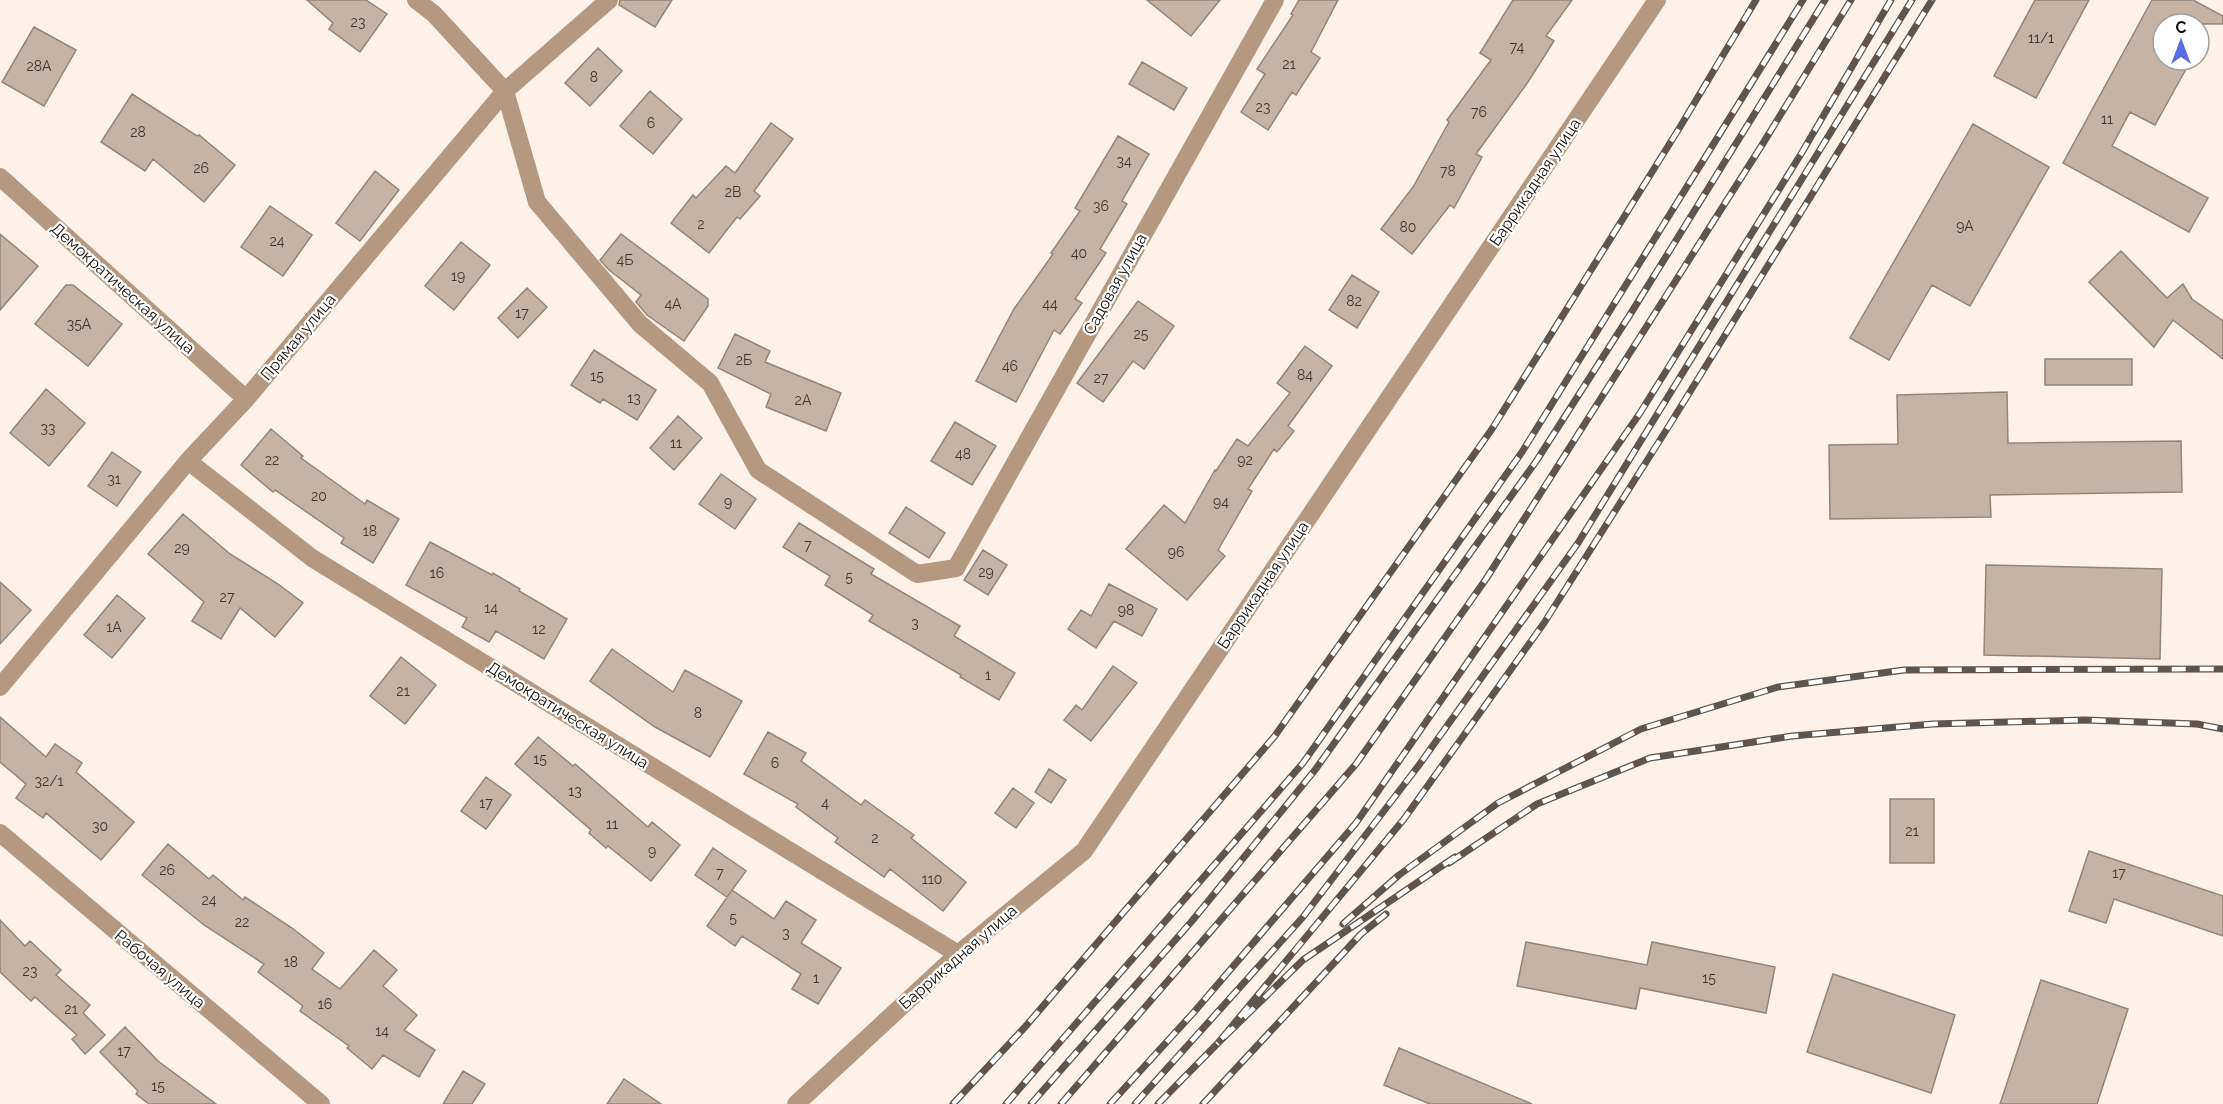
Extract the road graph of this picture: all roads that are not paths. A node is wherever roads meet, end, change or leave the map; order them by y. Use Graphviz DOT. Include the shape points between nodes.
graph roads {
  1 [pos="416,0"];
  2 [pos="609,0"];
  3 [pos="1275,0"];
  4 [pos="1657,0"];
  5 [pos="505,91"];
  6 [pos="0,177"];
  7 [pos="246,399"];
  8 [pos="188,460"];
  9 [pos="0,687"];
  10 [pos="0,833"];
  11 [pos="958,954"];
  12 [pos="321,1104"];
  13 [pos="796,1104"];
  1 -- 5 [label="street" via="434,14"];
  2 -- 5 [label="street, Прямая улица"];
  3 -- 5 [label="street, Садовая улица" via="956,568 917,574 758,470 710,383 640,324 537,202"];
  4 -- 11 [label="street, Баррикадная улица" via="1084,851"];
  5 -- 7 [label="street, Прямая улица"];
  6 -- 7 [label="street, Демократическая улица"];
  7 -- 8 [label="street, Прямая улица"];
  8 -- 9 [label="street, Прямая улица"];
  8 -- 11 [label="street, Демократическая улица" via="312,558"];
  10 -- 12 [label="street, Рабочая улица"];
  11 -- 13 [label="street, Баррикадная улица"];
}
